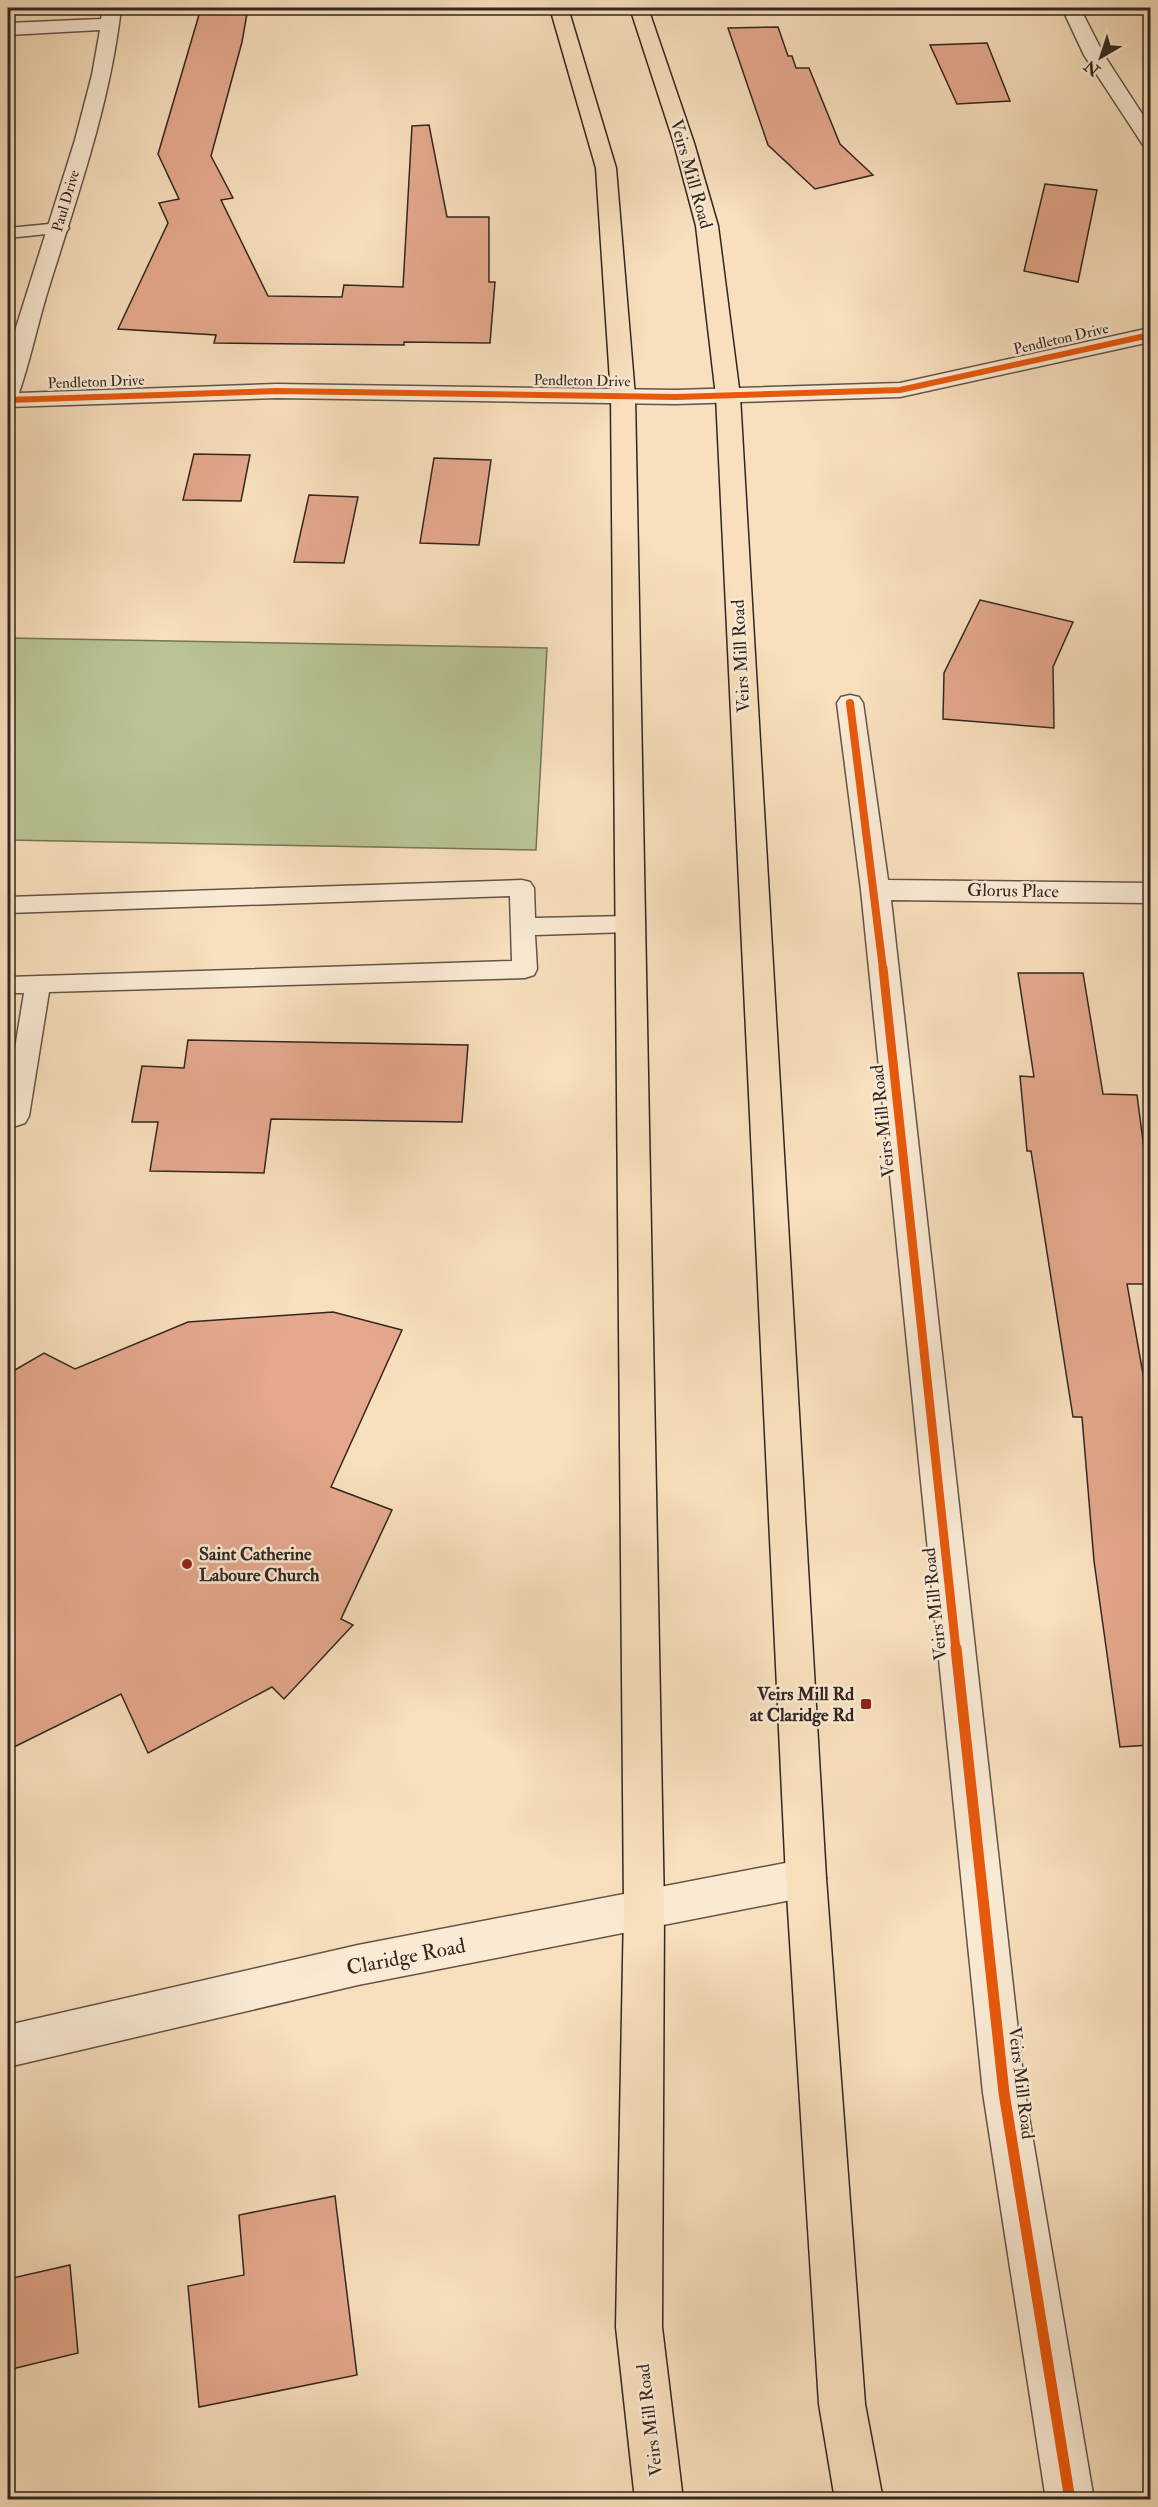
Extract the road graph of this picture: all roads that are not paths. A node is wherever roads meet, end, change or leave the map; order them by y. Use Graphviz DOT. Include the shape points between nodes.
graph roads {
  1 [pos="559,8"];
  2 [pos="639,8"];
  3 [pos="1071,8"];
  4 [pos="112,16"];
  5 [pos="8,29"];
  6 [pos="1150,141"];
  7 [pos="60,228"];
  8 [pos="8,233"];
  9 [pos="1150,335"];
  10 [pos="8,392"];
  11 [pos="623,396"];
  12 [pos="728,396"];
  13 [pos="8,400"];
  14 [pos="850,702"];
  15 [pos="875,890"];
  16 [pos="1150,893"];
  17 [pos="8,905"];
  18 [pos="629,924"];
  19 [pos="523,927"];
  20 [pos="38,984"];
  21 [pos="8,986"];
  22 [pos="16,1116"];
  23 [pos="806,1878"];
  24 [pos="644,1909"];
  25 [pos="8,2046"];
  26 [pos="659,2499"];
  27 [pos="859,2499"];
  28 [pos="1070,2499"];
  1 -- 11 [label="main road, Veirs Mill Road" via="606,168"];
  2 -- 12 [label="main road, Veirs Mill Road" via="707,226"];
  3 -- 6 [label="street" via="1094,55"];
  4 -- 5 [label="street"];
  4 -- 7 [label="street, Paul Drive" via="104,67"];
  7 -- 8 [label="lane"];
  7 -- 10 [label="street, Paul Drive"];
  9 -- 12 [label="street, Pendleton Drive" via="900,390"];
  11 -- 12 [label="street, Pendleton Drive"];
  11 -- 13 [label="street, Pendleton Drive" via="277,391"];
  11 -- 18 [label="main road, Veirs Mill Road"];
  12 -- 23 [label="main road, Veirs Mill Road"];
  14 -- 15 [label="street, Veirs Mill Road"];
  15 -- 16 [label="street, Glorus Place"];
  15 -- 28 [label="street, Veirs Mill Road" via="1004,2093"];
  17 -- 19 [label="lane" via="522,888"];
  18 -- 19 [label="lane"];
  18 -- 24 [label="main road, Veirs Mill Road"];
  19 -- 20 [label="lane" via="525,969"];
  20 -- 21 [label="lane"];
  20 -- 22 [label="lane"];
  23 -- 24 [label="street, Claridge Road"];
  23 -- 27 [label="main road, Veirs Mill Road" via="842,2404"];
  24 -- 25 [label="street, Claridge Road" via="358,1965"];
  24 -- 26 [label="main road, Veirs Mill Road" via="639,2327"];
}
